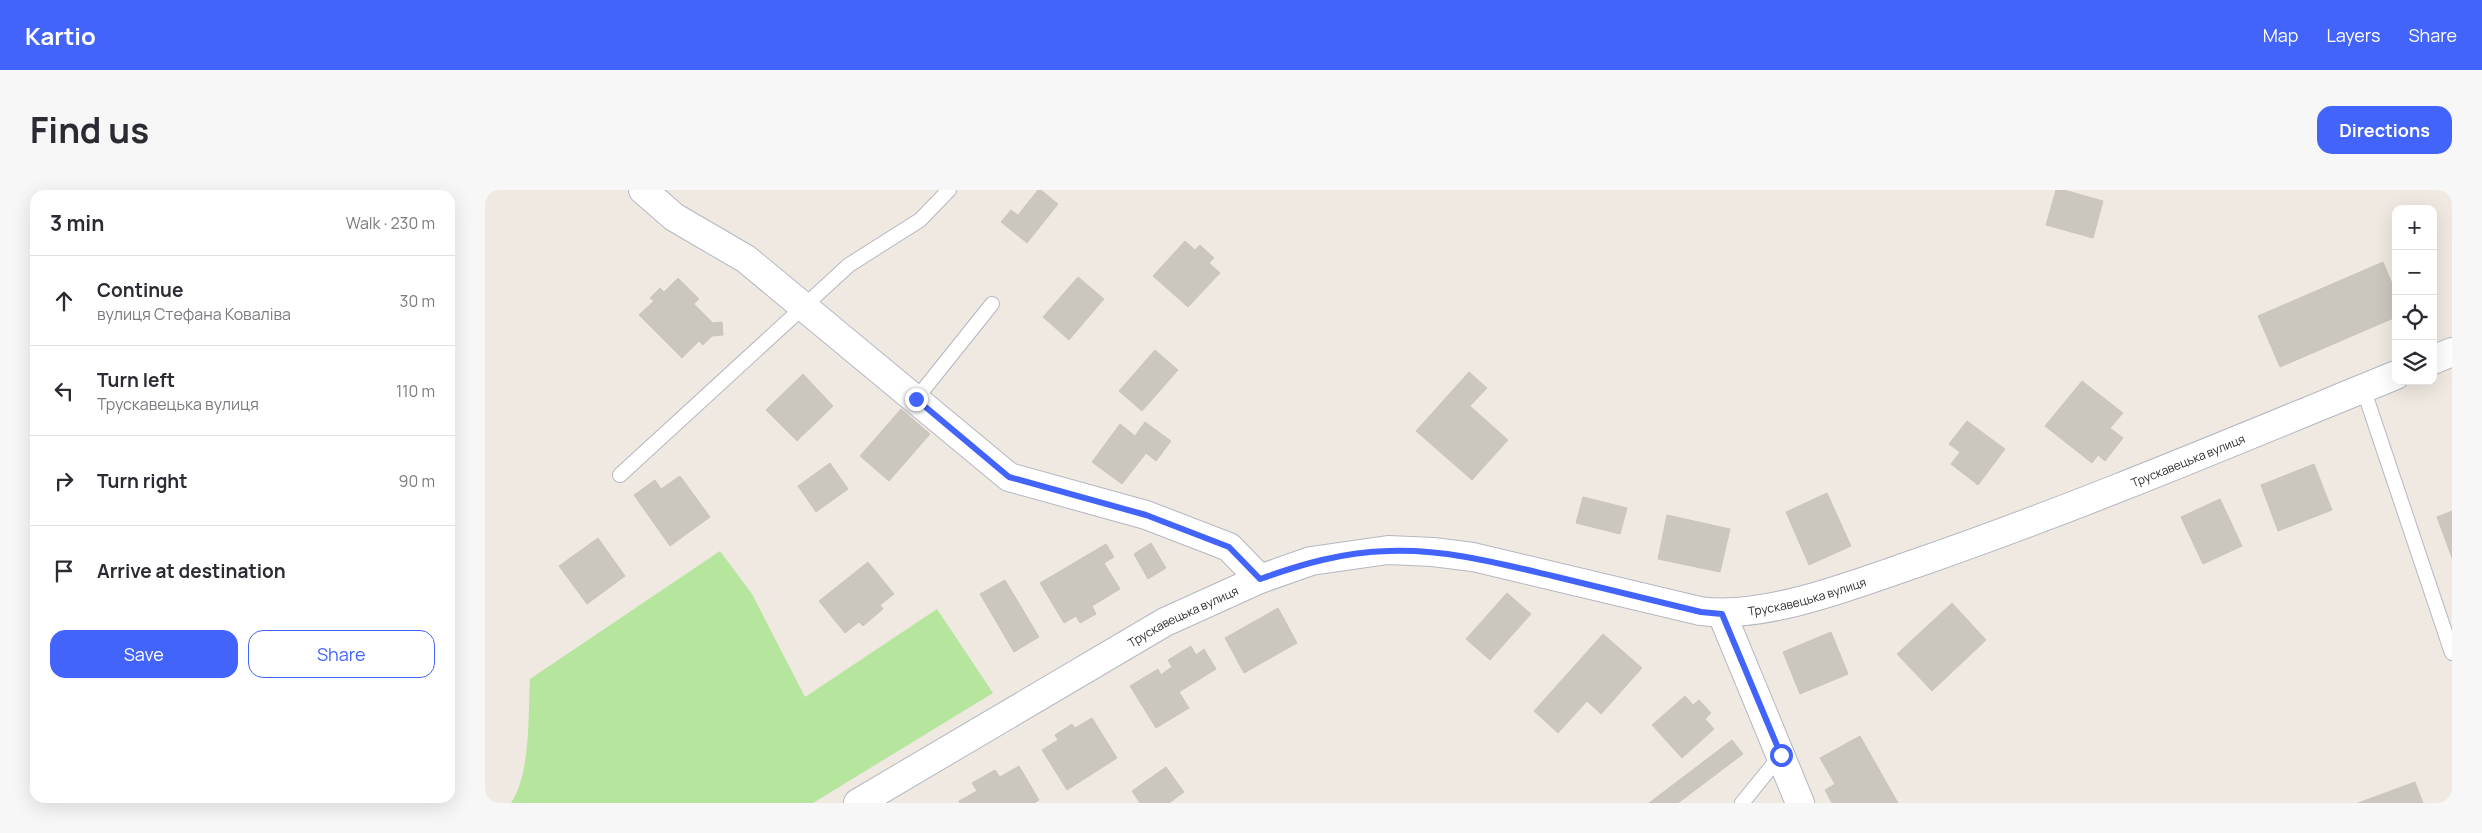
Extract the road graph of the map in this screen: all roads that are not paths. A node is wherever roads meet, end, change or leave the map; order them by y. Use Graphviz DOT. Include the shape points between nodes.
graph roads {
  1 [pos="643,190"];
  2 [pos="949,190"];
  3 [pos="992,304"];
  4 [pos="805,307"];
  5 [pos="2452,352"];
  6 [pos="2437,358"];
  7 [pos="2392,377"];
  8 [pos="2363,388"];
  9 [pos="916,399"];
  10 [pos="620,475"];
  11 [pos="1260,579"];
  12 [pos="1722,614"];
  13 [pos="2452,653"];
  14 [pos="1781,755"];
  15 [pos="870,800"];
  16 [pos="1742,803"];
  17 [pos="1800,803"];
  1 -- 4 [label="main road" via="674,217 746,260"];
  2 -- 4 [label="lane" via="919,220 849,266"];
  3 -- 9 [label="lane"];
  4 -- 9 [label="main road"];
  4 -- 10 [label="lane"];
  5 -- 6 [label="main road"];
  7 -- 8 [label="main road, Трускавецька вулиця"];
  8 -- 12 [label="main road, Трускавецька вулиця" via="1983,540 1835,592"];
  8 -- 13 [label="lane"];
  9 -- 11 [label="main road" via="1009,477 1146,515 1229,547"];
  11 -- 12 [label="main road, Трускавецька вулиця" via="1311,561 1351,554 1388,550 1433,552 1473,557 1701,612"];
  11 -- 15 [label="main road, Трускавецька вулиця" via="1165,622"];
  12 -- 14 [label="main road"];
  14 -- 16 [label="lane"];
  14 -- 17 [label="main road"];
}
